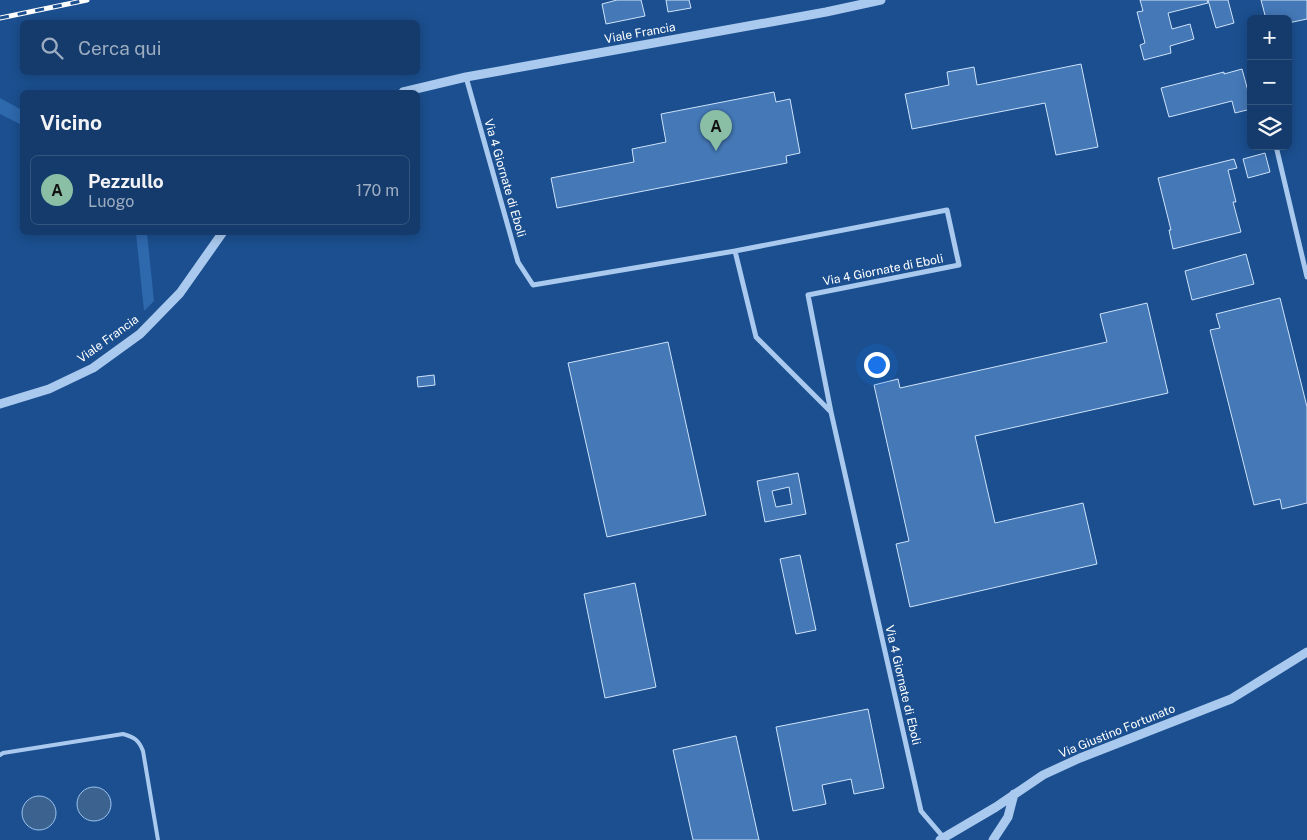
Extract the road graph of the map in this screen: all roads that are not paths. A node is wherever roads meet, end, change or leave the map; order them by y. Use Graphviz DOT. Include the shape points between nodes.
graph roads {
  1 [pos="882,0"];
  2 [pos="466,77"];
  3 [pos="411,90"];
  4 [pos="1277,150"];
  5 [pos="221,235"];
  6 [pos="735,251"];
  7 [pos="1307,278"];
  8 [pos="0,404"];
  9 [pos="831,412"];
  10 [pos="1307,652"];
  11 [pos="0,755"];
  12 [pos="1014,794"];
  13 [pos="942,839"];
  14 [pos="158,840"];
  15 [pos="993,840"];
  1 -- 2 [label="street, Viale Francia"];
  2 -- 3 [label="street, Viale Francia"];
  2 -- 6 [label="street, Via 4 Giornate di Eboli" via="518,262 533,285"];
  4 -- 7 [label="street"];
  5 -- 8 [label="street, Viale Francia" via="180,293 140,334 93,368 49,389"];
  6 -- 9 [label="street" via="756,337"];
  6 -- 9 [label="street, Via 4 Giornate di Eboli" via="947,210 959,265 808,295"];
  9 -- 13 [label="street, Via 4 Giornate di Eboli" via="920,812"];
  10 -- 12 [label="street, Via Giustino Fortunato" via="1231,699 1080,758 1043,775"];
  11 -- 14 [label="lane" via="123,734 139,741"];
  12 -- 13 [label="street, Via Giustino Fortunato"];
  12 -- 15 [label="street" via="1008,816"];
}
